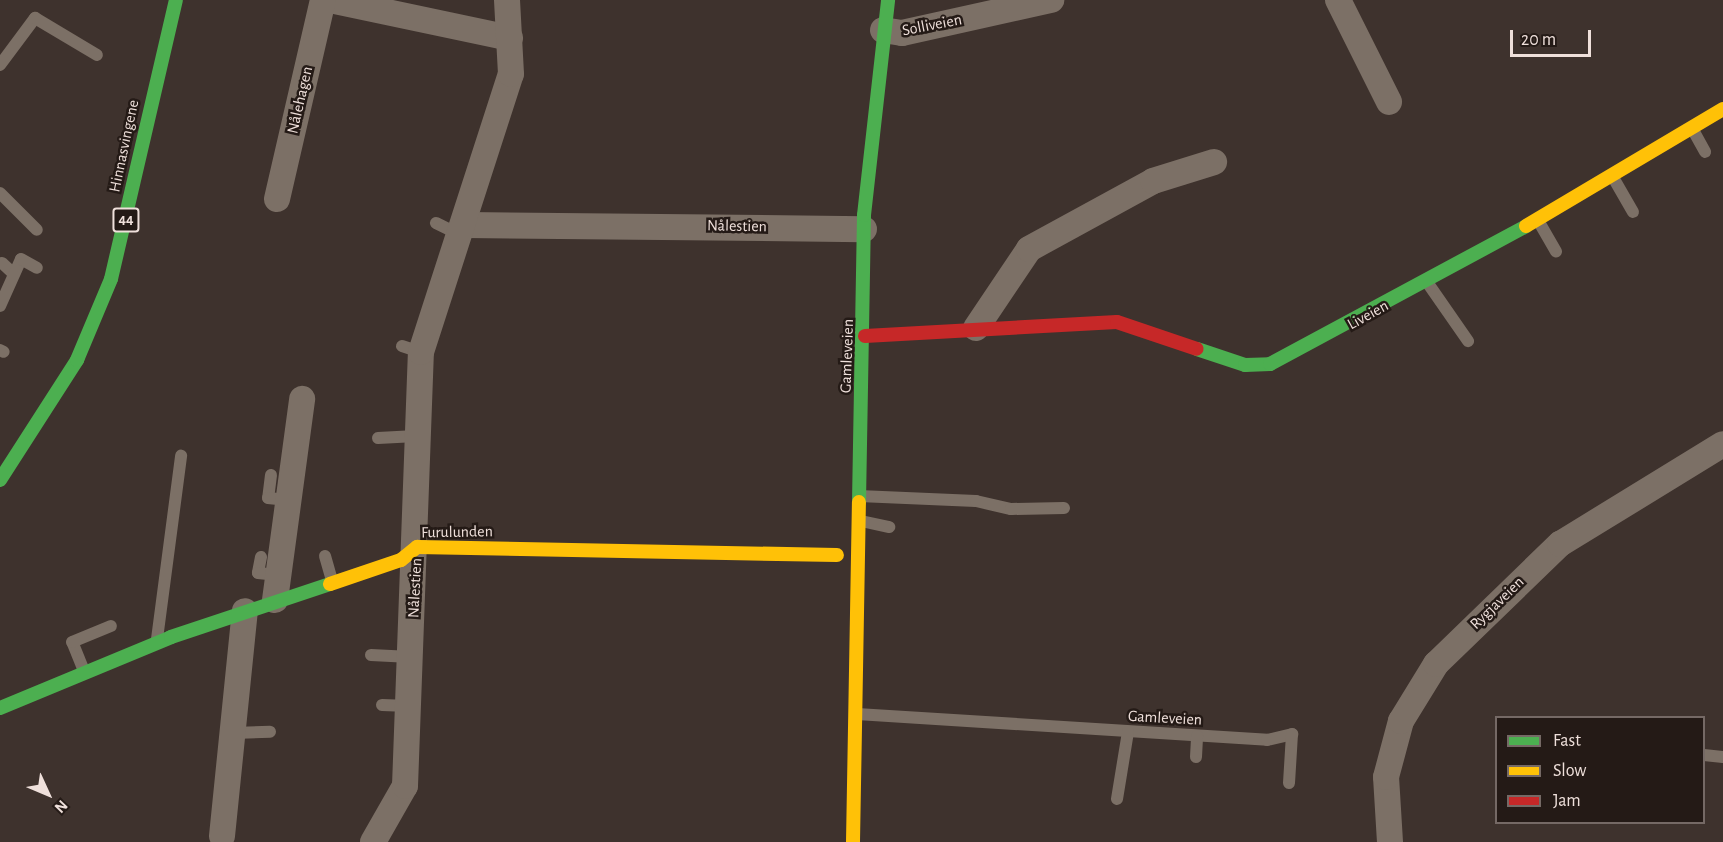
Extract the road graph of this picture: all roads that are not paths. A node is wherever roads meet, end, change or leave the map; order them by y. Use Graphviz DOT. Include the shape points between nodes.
graph roads {
  1 [pos="176,0"];
  2 [pos="323,0"];
  3 [pos="330,0"];
  4 [pos="507,0"];
  5 [pos="888,0"];
  6 [pos="1050,0"];
  7 [pos="1338,0"];
  8 [pos="883,30"];
  9 [pos="510,38"];
  10 [pos="97,55"];
  11 [pos="0,65"];
  12 [pos="1389,102"];
  13 [pos="1723,110"];
  14 [pos="1693,129"];
  15 [pos="1705,152"];
  16 [pos="1214,162"];
  17 [pos="1613,178"];
  18 [pos="0,193"];
  19 [pos="277,199"];
  20 [pos="1633,212"];
  21 [pos="1538,221"];
  22 [pos="436,223"];
  23 [pos="864,229"];
  24 [pos="37,230"];
  25 [pos="464,231"];
  26 [pos="1556,251"];
  27 [pos="2,263"];
  28 [pos="37,268"];
  29 [pos="14,274"];
  30 [pos="1427,282"];
  31 [pos="0,306"];
  32 [pos="976,328"];
  33 [pos="865,336"];
  34 [pos="1468,341"];
  35 [pos="302,399"];
  36 [pos="36,424"];
  37 [pos="416,436"];
  38 [pos="378,438"];
  39 [pos="1723,444"];
  40 [pos="0,455"];
  41 [pos="181,456"];
  42 [pos="272,476"];
  43 [pos="0,480"];
  44 [pos="859,496"];
  45 [pos="288,500"];
  46 [pos="1064,508"];
  47 [pos="857,521"];
  48 [pos="889,527"];
  49 [pos="417,547"];
  50 [pos="837,555"];
  51 [pos="325,556"];
  52 [pos="333,581"];
  53 [pos="275,600"];
  54 [pos="245,611"];
  55 [pos="111,626"];
  56 [pos="156,643"];
  57 [pos="371,655"];
  58 [pos="411,657"];
  59 [pos="84,672"];
  60 [pos="382,705"];
  61 [pos="409,706"];
  62 [pos="0,708"];
  63 [pos="855,714"];
  64 [pos="270,732"];
  65 [pos="1128,732"];
  66 [pos="233,733"];
  67 [pos="1197,736"];
  68 [pos="1705,754"];
  69 [pos="1196,757"];
  70 [pos="1723,757"];
  71 [pos="1289,783"];
  72 [pos="1117,799"];
  73 [pos="222,836"];
  74 [pos="373,842"];
  75 [pos="854,842"];
  76 [pos="1390,842"];
  1 -- 36 [label="street, Hinnasvingene / 44" via="111,279 76,360"];
  2 -- 19 [label="street, Nålehagen"];
  3 -- 9 [label="street"];
  4 -- 9 [label="street, Nålestien"];
  5 -- 8 [label="street, Gamleveien"];
  6 -- 8 [label="street, Solliveien" via="902,33"];
  7 -- 12 [label="street"];
  8 -- 23 [label="street, Gamleveien"];
  9 -- 25 [label="street, Nålestien" via="511,74 490,113"];
  10 -- 11 [label="lane" via="35,18"];
  13 -- 14 [label="street, Liveien"];
  14 -- 15 [label="lane"];
  14 -- 17 [label="street, Liveien"];
  16 -- 32 [label="street" via="1153,181 1029,249"];
  17 -- 20 [label="lane"];
  17 -- 21 [label="street, Liveien"];
  18 -- 24 [label="lane"];
  21 -- 26 [label="lane"];
  21 -- 30 [label="street, Liveien"];
  22 -- 25 [label="lane"];
  23 -- 25 [label="street, Nålestien"];
  23 -- 33 [label="street, Gamleveien"];
  25 -- 37 [label="street, Nålestien" via="411,349"];
  27 -- 29 [label="lane"];
  28 -- 29 [label="lane" via="21,259"];
  29 -- 31 [label="lane"];
  30 -- 32 [label="street, Liveien" via="1270,364 1245,365 1118,322"];
  30 -- 34 [label="lane"];
  32 -- 33 [label="street, Liveien"];
  33 -- 44 [label="street, Gamleveien"];
  35 -- 45 [label="street"];
  36 -- 40 [label="street, Hinnasvingene / 44"];
  36 -- 43 [label="street, Hinnasvingene / 44"];
  37 -- 38 [label="lane"];
  37 -- 49 [label="street, Nålestien"];
  39 -- 76 [label="street, Rygjaveien" via="1560,544 1436,664 1401,720 1386,777"];
  41 -- 56 [label="lane"];
  42 -- 45 [label="lane" via="268,498"];
  44 -- 46 [label="lane" via="976,501 1011,509"];
  44 -- 47 [label="street, Gamleveien"];
  45 -- 53 [label="street" via="270,566"];
  47 -- 48 [label="lane"];
  47 -- 63 [label="street, Gamleveien"];
  49 -- 50 [label="street, Furulunden"];
  49 -- 52 [label="street, Furulunden" via="401,560"];
  49 -- 58 [label="street, Nålestien"];
  51 -- 52 [label="lane"];
  52 -- 53 [label="street, Furulunden"];
  53 -- 54 [label="street, Furulunden"];
  54 -- 56 [label="street, Furulunden"];
  54 -- 66 [label="street"];
  55 -- 59 [label="lane" via="72,642"];
  56 -- 59 [label="street, Furulunden"];
  57 -- 58 [label="lane"];
  58 -- 61 [label="street, Nålestien"];
  59 -- 62 [label="street, Furulunden"];
  60 -- 61 [label="lane"];
  61 -- 74 [label="street, Nålestien" via="405,786"];
  63 -- 65 [label="lane, Gamleveien"];
  63 -- 75 [label="street, Gamleveien"];
  64 -- 66 [label="lane"];
  65 -- 67 [label="lane, Gamleveien"];
  65 -- 72 [label="lane"];
  66 -- 73 [label="street"];
  67 -- 69 [label="lane"];
  67 -- 71 [label="lane, Gamleveien" via="1267,740 1292,734"];
  68 -- 70 [label="lane"];
}
